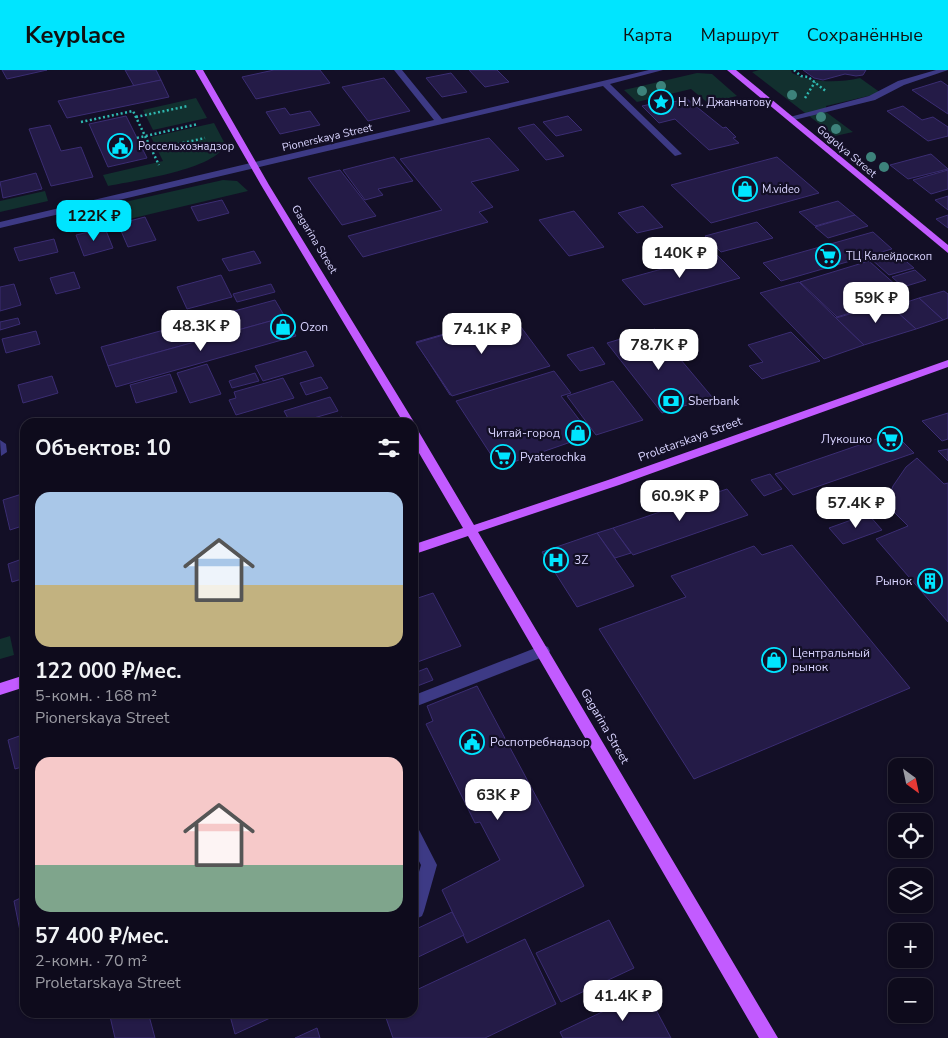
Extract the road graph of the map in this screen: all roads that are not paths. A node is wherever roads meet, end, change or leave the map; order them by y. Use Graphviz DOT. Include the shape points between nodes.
graph roads {
  1 [pos="199,70"];
  2 [pos="398,70"];
  3 [pos="659,70"];
  4 [pos="731,70"];
  5 [pos="944,70"];
  6 [pos="605,83"];
  7 [pos="790,118"];
  8 [pos="440,122"];
  9 [pos="678,154"];
  10 [pos="254,165"];
  11 [pos="0,225"];
  12 [pos="948,250"];
  13 [pos="948,363"];
  14 [pos="406,418"];
  15 [pos="418,440"];
  16 [pos="473,530"];
  17 [pos="418,548"];
  18 [pos="542,651"];
  19 [pos="20,683"];
  20 [pos="0,690"];
  21 [pos="418,700"];
  22 [pos="418,843"];
  23 [pos="418,903"];
  24 [pos="769,1038"];
  1 -- 10 [label="main road, Gagarina Street"];
  2 -- 8 [label="street"];
  3 -- 6 [label="street, Pionerskaya Street"];
  4 -- 7 [label="main road, Gogolya Street"];
  5 -- 7 [label="street" via="901,83 872,98"];
  6 -- 8 [label="street, Pionerskaya Street"];
  6 -- 9 [label="street"];
  7 -- 12 [label="main road, Gogolya Street"];
  8 -- 10 [label="street, Pionerskaya Street"];
  10 -- 11 [label="street, Pionerskaya Street"];
  10 -- 14 [label="main road, Gagarina Street"];
  13 -- 16 [label="main road, Proletarskaya Street"];
  15 -- 16 [label="main road, Gagarina Street"];
  16 -- 17 [label="main road, Proletarskaya Street"];
  16 -- 18 [label="main road, Gagarina Street"];
  18 -- 21 [label="street"];
  18 -- 24 [label="main road, Gagarina Street"];
  19 -- 20 [label="main road"];
  22 -- 23 [label="street" via="428,865"];
}
